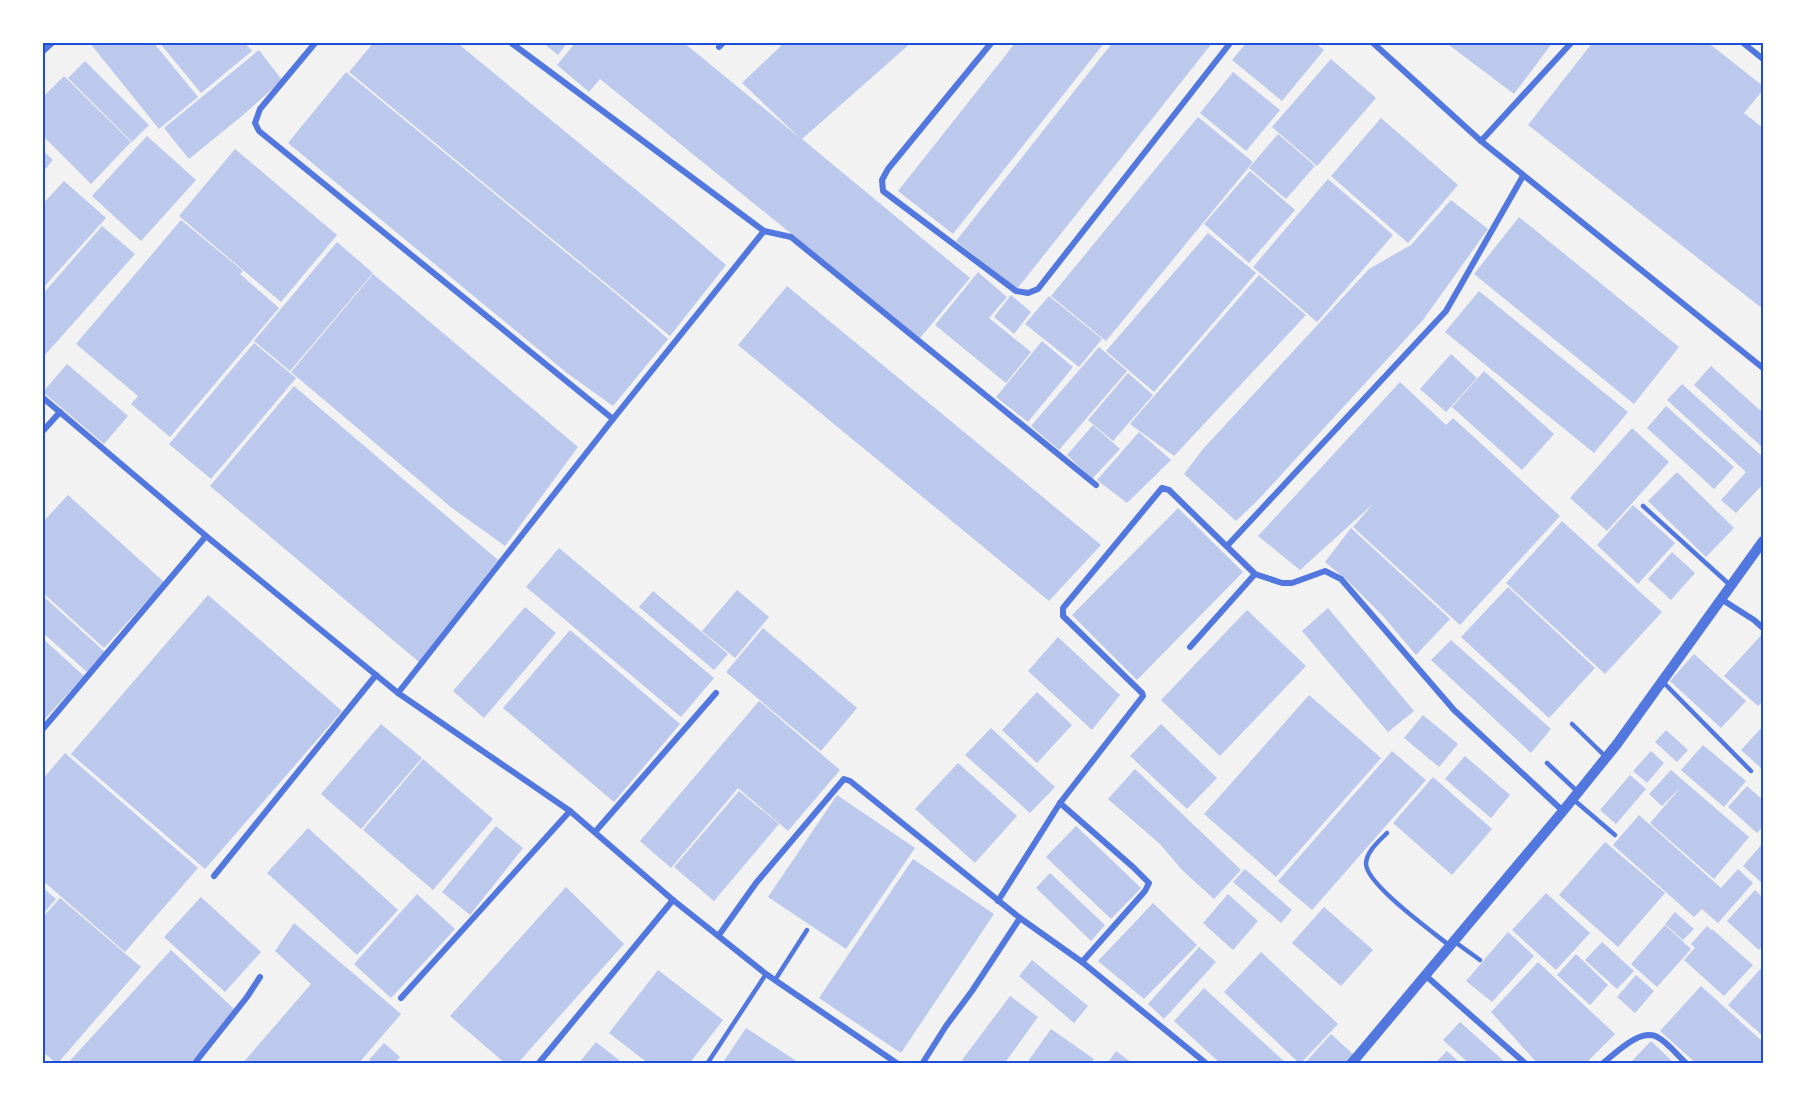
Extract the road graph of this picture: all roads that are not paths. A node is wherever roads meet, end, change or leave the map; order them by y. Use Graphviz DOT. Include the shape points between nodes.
graph roads {
  1 [pos="53,42"];
  2 [pos="316,42"];
  3 [pos="510,42"];
  4 [pos="992,42"];
  5 [pos="1231,42"];
  6 [pos="1372,42"];
  7 [pos="1572,42"];
  8 [pos="1742,42"];
  9 [pos="42,52"];
  10 [pos="1763,59"];
  11 [pos="1481,141"];
  12 [pos="1523,176"];
  13 [pos="764,231"];
  14 [pos="1763,368"];
  15 [pos="42,398"];
  16 [pos="60,412"];
  17 [pos="613,419"];
  18 [pos="42,432"];
  19 [pos="1096,485"];
  20 [pos="1643,506"];
  21 [pos="206,536"];
  22 [pos="1763,541"];
  23 [pos="1227,546"];
  24 [pos="1255,574"];
  25 [pos="1731,585"];
  26 [pos="1721,599"];
  27 [pos="1763,628"];
  28 [pos="1191,647"];
  29 [pos="376,675"];
  30 [pos="1662,681"];
  31 [pos="398,693"];
  32 [pos="716,693"];
  33 [pos="1572,724"];
  34 [pos="42,730"];
  35 [pos="1606,757"];
  36 [pos="1547,763"];
  37 [pos="1751,771"];
  38 [pos="1575,796"];
  39 [pos="1060,803"];
  40 [pos="570,811"];
  41 [pos="1563,811"];
  42 [pos="595,832"];
  43 [pos="1387,833"];
  44 [pos="1615,835"];
  45 [pos="214,876"];
  46 [pos="673,900"];
  47 [pos="998,901"];
  48 [pos="1020,918"];
  49 [pos="807,930"];
  50 [pos="719,935"];
  51 [pos="1452,943"];
  52 [pos="1480,960"];
  53 [pos="1082,962"];
  54 [pos="766,974"];
  55 [pos="1425,975"];
  56 [pos="260,977"];
  57 [pos="775,980"];
  58 [pos="401,998"];
  59 [pos="194,1064"];
  60 [pos="538,1064"];
  61 [pos="707,1064"];
  62 [pos="898,1064"];
  63 [pos="922,1064"];
  64 [pos="1207,1064"];
  65 [pos="1351,1064"];
  66 [pos="1526,1064"];
  67 [pos="1602,1064"];
  68 [pos="1687,1064"];
  1 -- 9 [label="street"];
  2 -- 17 [label="street" via="260,109 255,123 258,131"];
  3 -- 13 [label="street"];
  4 -- 5 [label="street" via="882,180 884,191 1016,291 1028,293 1038,289"];
  6 -- 11 [label="street"];
  7 -- 11 [label="street"];
  8 -- 10 [label="street"];
  11 -- 12 [label="street"];
  12 -- 14 [label="street"];
  12 -- 23 [label="street" via="1446,311"];
  13 -- 17 [label="street"];
  13 -- 19 [label="street" via="791,237"];
  15 -- 16 [label="street"];
  16 -- 18 [label="street"];
  16 -- 21 [label="street"];
  17 -- 31 [label="street"];
  20 -- 25 [label="lane"];
  21 -- 29 [label="street"];
  21 -- 34 [label="street"];
  22 -- 25 [label="street"];
  23 -- 24 [label="street"];
  23 -- 39 [label="street" via="1169,490 1162,488 1064,608 1063,616 1143,696"];
  24 -- 28 [label="street"];
  24 -- 41 [label="street" via="1292,583 1325,571 1341,579 1454,710"];
  25 -- 26 [label="street"];
  26 -- 27 [label="street"];
  26 -- 30 [label="street"];
  29 -- 31 [label="street"];
  29 -- 45 [label="street"];
  30 -- 35 [label="street"];
  30 -- 37 [label="lane"];
  31 -- 40 [label="street"];
  32 -- 42 [label="street"];
  33 -- 35 [label="lane"];
  35 -- 38 [label="street"];
  36 -- 38 [label="lane"];
  38 -- 41 [label="street"];
  38 -- 44 [label="lane"];
  39 -- 47 [label="street"];
  39 -- 53 [label="street" via="1149,883"];
  40 -- 42 [label="street"];
  40 -- 58 [label="street"];
  41 -- 51 [label="street"];
  42 -- 46 [label="street"];
  43 -- 51 [label="lane" via="1370,854 1366,865 1371,876 1409,914"];
  46 -- 50 [label="street"];
  46 -- 60 [label="street"];
  47 -- 48 [label="street"];
  47 -- 50 [label="street" via="844,779 756,883"];
  48 -- 53 [label="street"];
  48 -- 63 [label="street"];
  49 -- 57 [label="lane"];
  50 -- 54 [label="street"];
  51 -- 52 [label="lane"];
  51 -- 55 [label="street"];
  53 -- 64 [label="street"];
  54 -- 57 [label="street"];
  54 -- 61 [label="lane"];
  55 -- 65 [label="street"];
  55 -- 66 [label="street"];
  56 -- 59 [label="street"];
  57 -- 62 [label="street"];
  67 -- 68 [label="street" via="1648,1034 1658,1036"];
}
